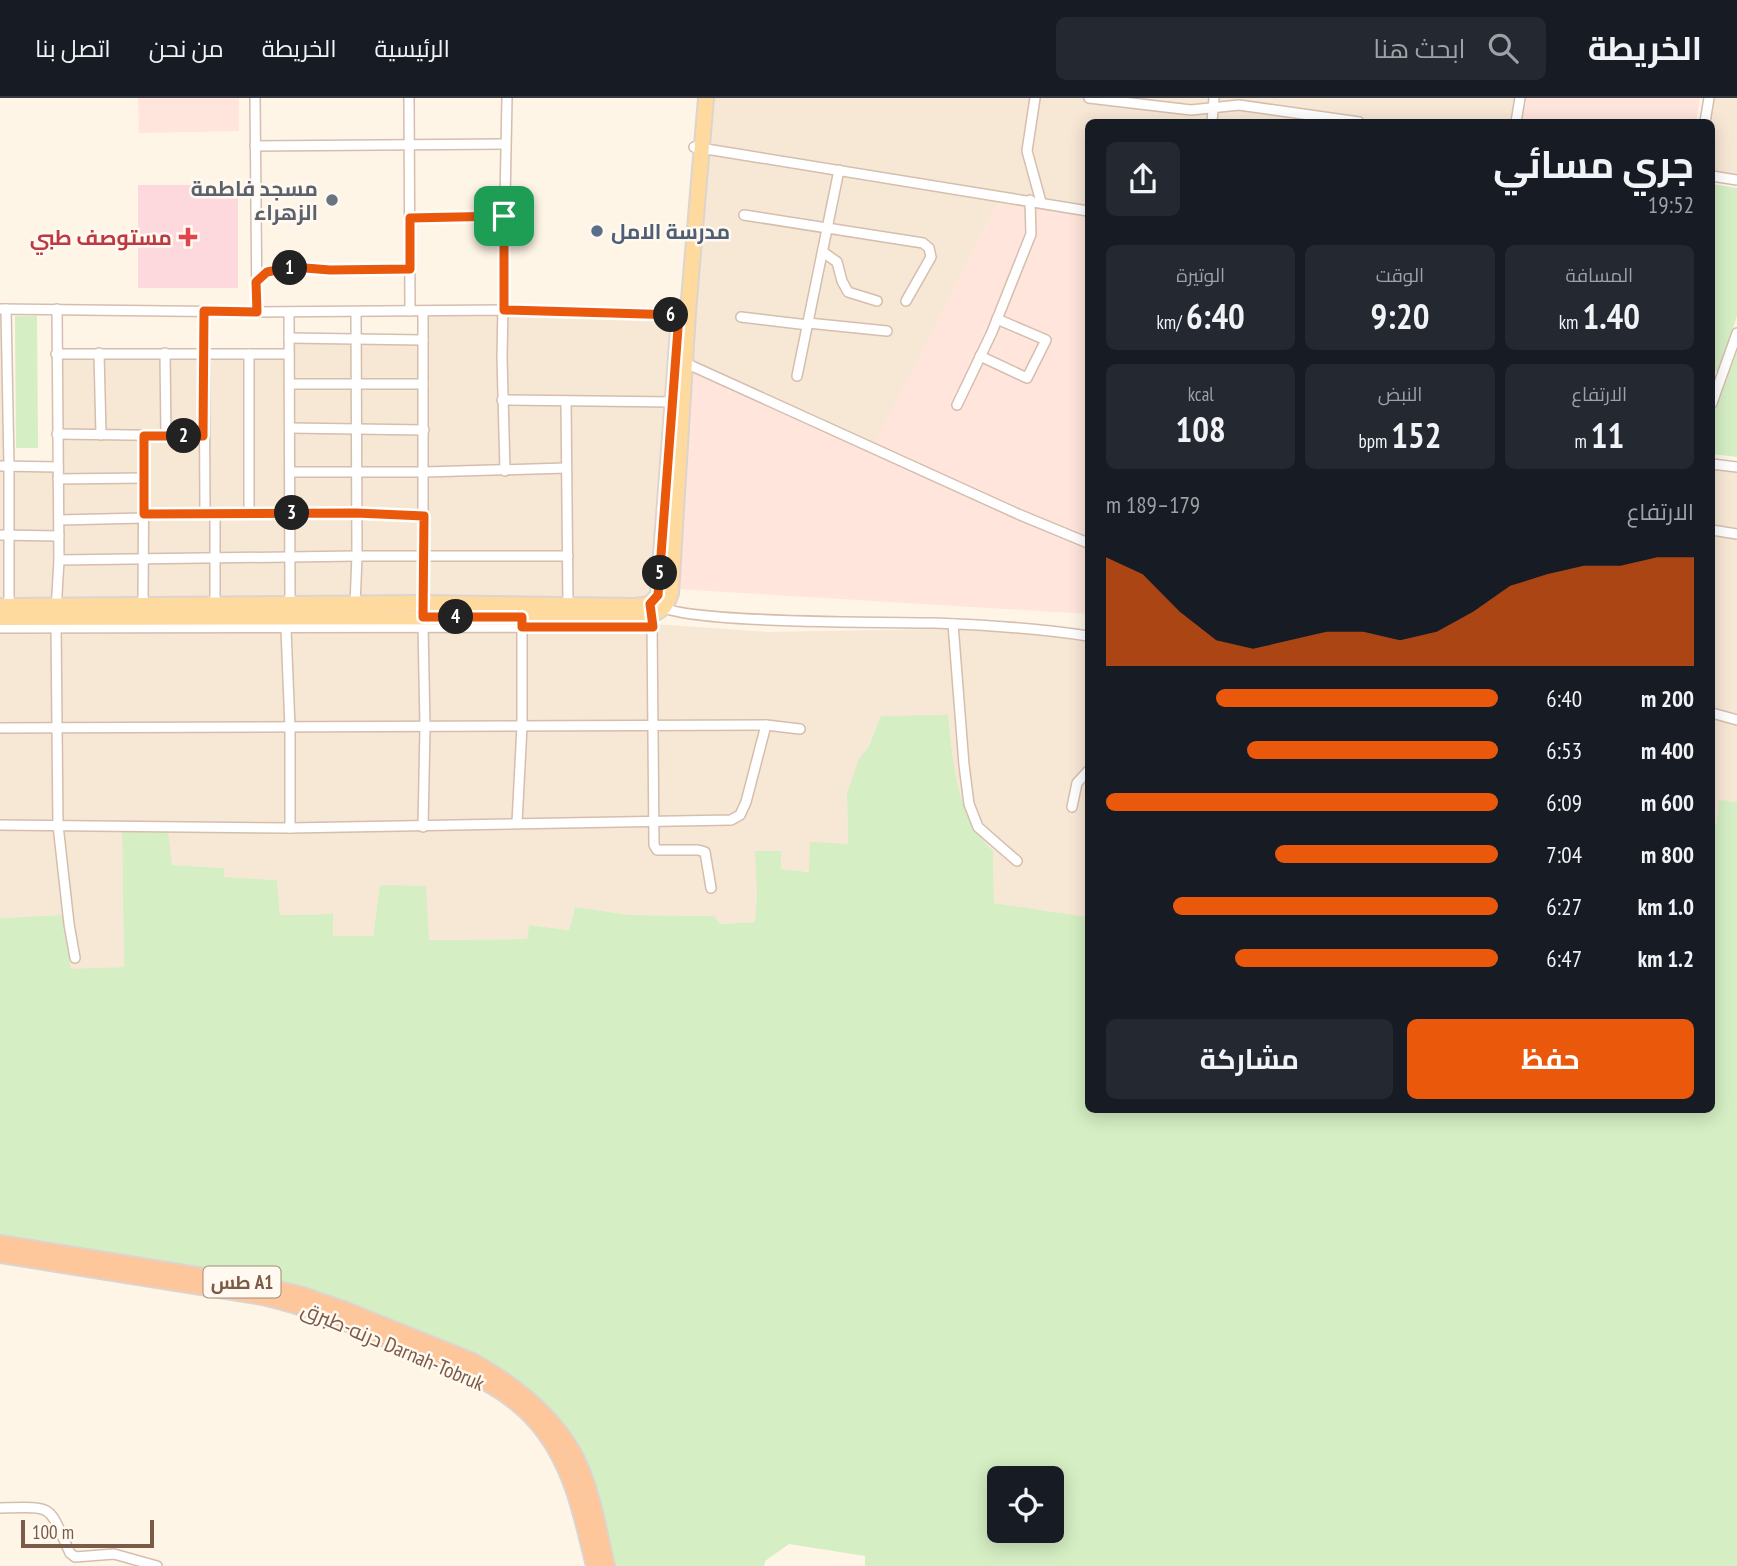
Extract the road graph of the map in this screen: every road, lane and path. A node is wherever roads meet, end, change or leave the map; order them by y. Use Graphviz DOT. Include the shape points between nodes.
graph roads {
  1 [pos="255,98"];
  2 [pos="409,98"];
  3 [pos="507,98"];
  4 [pos="698,98"];
  5 [pos="706,98"];
  6 [pos="1035,98"];
  7 [pos="1089,98"];
  8 [pos="1214,98"];
  9 [pos="1520,98"];
  10 [pos="1709,98"];
  11 [pos="1116,99"];
  12 [pos="1213,109"];
  13 [pos="1212,119"];
  14 [pos="1338,119"];
  15 [pos="1516,119"];
  16 [pos="1706,119"];
  17 [pos="505,145"];
  18 [pos="255,146"];
  19 [pos="409,146"];
  20 [pos="698,148"];
  21 [pos="839,170"];
  22 [pos="1715,176"];
  23 [pos="1737,180"];
  24 [pos="1035,201"];
  25 [pos="1085,210"];
  26 [pos="744,215"];
  27 [pos="504,216"];
  28 [pos="410,218"];
  29 [pos="828,228"];
  30 [pos="823,252"];
  31 [pos="410,269"];
  32 [pos="256,282"];
  33 [pos="877,300"];
  34 [pos="906,301"];
  35 [pos="3,309"];
  36 [pos="57,309"];
  37 [pos="424,310"];
  38 [pos="504,310"];
  39 [pos="204,311"];
  40 [pos="410,311"];
  41 [pos="257,312"];
  42 [pos="289,312"];
  43 [pos="356,312"];
  44 [pos="684,314"];
  45 [pos="741,317"];
  46 [pos="997,319"];
  47 [pos="808,324"];
  48 [pos="887,331"];
  49 [pos="1737,334"];
  50 [pos="289,338"];
  51 [pos="356,340"];
  52 [pos="423,340"];
  53 [pos="4,352"];
  54 [pos="99,353"];
  55 [pos="165,353"];
  56 [pos="203,353"];
  57 [pos="57,354"];
  58 [pos="249,354"];
  59 [pos="289,354"];
  60 [pos="980,356"];
  61 [pos="681,361"];
  62 [pos="797,376"];
  63 [pos="290,384"];
  64 [pos="355,384"];
  65 [pos="424,384"];
  66 [pos="4,386"];
  67 [pos="1715,392"];
  68 [pos="502,400"];
  69 [pos="566,401"];
  70 [pos="673,402"];
  71 [pos="957,405"];
  72 [pos="4,419"];
  73 [pos="290,428"];
  74 [pos="355,429"];
  75 [pos="424,430"];
  76 [pos="57,434"];
  77 [pos="101,435"];
  78 [pos="144,436"];
  79 [pos="166,436"];
  80 [pos="203,436"];
  81 [pos="1715,464"];
  82 [pos="5,466"];
  83 [pos="58,467"];
  84 [pos="1737,467"];
  85 [pos="566,468"];
  86 [pos="505,471"];
  87 [pos="290,472"];
  88 [pos="356,472"];
  89 [pos="424,472"];
  90 [pos="144,478"];
  91 [pos="58,479"];
  92 [pos="249,513"];
  93 [pos="289,513"];
  94 [pos="356,513"];
  95 [pos="210,514"];
  96 [pos="144,516"];
  97 [pos="424,516"];
  98 [pos="59,520"];
  99 [pos="1715,530"];
  100 [pos="1737,534"];
  101 [pos="5,535"];
  102 [pos="59,536"];
  103 [pos="1085,542"];
  104 [pos="290,556"];
  105 [pos="357,556"];
  106 [pos="568,556"];
  107 [pos="424,557"];
  108 [pos="215,558"];
  109 [pos="145,559"];
  110 [pos="59,560"];
  111 [pos="568,604"];
  112 [pos="144,605"];
  113 [pos="215,605"];
  114 [pos="290,605"];
  115 [pos="355,605"];
  116 [pos="3,610"];
  117 [pos="654,611"];
  118 [pos="423,616"];
  119 [pos="56,617"];
  120 [pos="522,622"];
  121 [pos="953,624"];
  122 [pos="0,628"];
  123 [pos="286,629"];
  124 [pos="1085,636"];
  125 [pos="1715,714"];
  126 [pos="1737,720"];
  127 [pos="766,725"];
  128 [pos="425,726"];
  129 [pos="522,726"];
  130 [pos="653,726"];
  131 [pos="290,727"];
  132 [pos="0,729"];
  133 [pos="58,729"];
  134 [pos="800,729"];
  135 [pos="1085,774"];
  136 [pos="1072,807"];
  137 [pos="653,822"];
  138 [pos="517,823"];
  139 [pos="0,825"];
  140 [pos="58,825"];
  141 [pos="423,827"];
  142 [pos="290,828"];
  143 [pos="1017,861"];
  144 [pos="711,888"];
  145 [pos="75,958"];
  146 [pos="0,1243"];
  147 [pos="0,1255"];
  148 [pos="0,1508"];
  149 [pos="158,1566"];
  150 [pos="594,1566"];
  151 [pos="607,1566"];
  1 -- 18 [label="street"];
  2 -- 19 [label="street"];
  3 -- 17 [label="street"];
  4 -- 20 [label="main road"];
  5 -- 20 [label="main road"];
  6 -- 24 [label="street" via="1027,151"];
  7 -- 11 [label="street"];
  8 -- 12 [label="street"];
  9 -- 15 [label="street"];
  10 -- 16 [label="street"];
  11 -- 12 [label="street"];
  12 -- 13 [label="street"];
  12 -- 14 [label="street" via="1239,105"];
  17 -- 19 [label="street"];
  17 -- 27 [label="street"];
  18 -- 19 [label="street"];
  18 -- 32 [label="street"];
  19 -- 28 [label="street"];
  20 -- 21 [label="street"];
  20 -- 44 [label="main road"];
  21 -- 24 [label="street"];
  21 -- 29 [label="street"];
  22 -- 23 [label="street"];
  24 -- 25 [label="street"];
  24 -- 46 [label="street" via="1031,234"];
  26 -- 29 [label="street"];
  27 -- 28 [label="street"];
  27 -- 38 [label="street"];
  28 -- 31 [label="street"];
  29 -- 30 [label="street"];
  29 -- 34 [label="street" via="923,243 929,248 931,257"];
  30 -- 33 [label="street" via="837,262 848,292"];
  30 -- 47 [label="street"];
  31 -- 32 [label="street" via="293,267 267,272"];
  31 -- 40 [label="street"];
  32 -- 41 [label="street"];
  35 -- 36 [label="street"];
  35 -- 53 [label="street"];
  36 -- 39 [label="street"];
  36 -- 57 [label="street"];
  37 -- 38 [label="street"];
  37 -- 40 [label="street"];
  37 -- 52 [label="street"];
  38 -- 44 [label="street"];
  38 -- 68 [label="street"];
  39 -- 41 [label="street"];
  39 -- 56 [label="street"];
  40 -- 43 [label="street"];
  41 -- 42 [label="street"];
  42 -- 43 [label="street"];
  42 -- 50 [label="street"];
  43 -- 51 [label="street"];
  44 -- 61 [label="main road"];
  45 -- 47 [label="street"];
  46 -- 60 [label="street"];
  46 -- 60 [label="street" via="1046,340 1027,378"];
  47 -- 48 [label="street"];
  47 -- 62 [label="street"];
  49 -- 67 [label="street"];
  50 -- 51 [label="street"];
  50 -- 59 [label="street"];
  51 -- 52 [label="street"];
  51 -- 64 [label="street"];
  52 -- 65 [label="street"];
  53 -- 66 [label="street"];
  54 -- 55 [label="street"];
  54 -- 57 [label="street"];
  54 -- 77 [label="street"];
  55 -- 56 [label="street"];
  55 -- 79 [label="street"];
  56 -- 58 [label="street"];
  56 -- 80 [label="street"];
  57 -- 76 [label="street"];
  58 -- 59 [label="street"];
  58 -- 92 [label="street"];
  59 -- 63 [label="street"];
  60 -- 71 [label="street"];
  61 -- 70 [label="main road"];
  61 -- 103 [label="street"];
  61 -- 117 [label="main road" via="671,593"];
  63 -- 64 [label="street"];
  63 -- 73 [label="street"];
  64 -- 65 [label="street"];
  64 -- 74 [label="street"];
  65 -- 75 [label="street"];
  66 -- 72 [label="street"];
  68 -- 69 [label="street"];
  68 -- 86 [label="street"];
  69 -- 70 [label="street"];
  69 -- 85 [label="street"];
  70 -- 117 [label="main road"];
  72 -- 82 [label="street"];
  73 -- 74 [label="street"];
  73 -- 87 [label="street"];
  74 -- 75 [label="street"];
  74 -- 88 [label="street"];
  75 -- 89 [label="street"];
  76 -- 77 [label="street"];
  76 -- 83 [label="street"];
  77 -- 78 [label="street"];
  78 -- 79 [label="street"];
  78 -- 90 [label="street"];
  79 -- 80 [label="street"];
  80 -- 95 [label="street"];
  81 -- 84 [label="street"];
  82 -- 83 [label="street"];
  82 -- 101 [label="street"];
  83 -- 91 [label="street"];
  85 -- 86 [label="street"];
  85 -- 106 [label="street"];
  86 -- 89 [label="street"];
  87 -- 88 [label="street"];
  87 -- 93 [label="street"];
  88 -- 89 [label="street"];
  88 -- 94 [label="street"];
  89 -- 97 [label="street"];
  90 -- 91 [label="street"];
  90 -- 96 [label="street"];
  91 -- 98 [label="street"];
  92 -- 93 [label="street"];
  92 -- 95 [label="street"];
  93 -- 94 [label="street"];
  93 -- 104 [label="street"];
  94 -- 97 [label="street"];
  94 -- 105 [label="street"];
  95 -- 96 [label="street"];
  95 -- 108 [label="street"];
  96 -- 98 [label="street"];
  96 -- 109 [label="street"];
  97 -- 107 [label="street"];
  98 -- 102 [label="street"];
  99 -- 100 [label="street"];
  101 -- 102 [label="street"];
  101 -- 116 [label="street"];
  102 -- 110 [label="street"];
  104 -- 105 [label="street"];
  104 -- 108 [label="street"];
  104 -- 114 [label="street"];
  105 -- 107 [label="street"];
  105 -- 115 [label="street"];
  106 -- 107 [label="street"];
  106 -- 111 [label="street"];
  107 -- 118 [label="street"];
  108 -- 109 [label="street"];
  108 -- 113 [label="street"];
  109 -- 110 [label="street"];
  109 -- 112 [label="street"];
  110 -- 119 [label="street"];
  111 -- 117 [label="main road"];
  111 -- 118 [label="main road"];
  112 -- 113 [label="main road"];
  112 -- 119 [label="main road"];
  113 -- 114 [label="main road"];
  114 -- 115 [label="main road"];
  115 -- 118 [label="main road"];
  116 -- 119 [label="main road"];
  117 -- 120 [label="main road"];
  117 -- 121 [label="street"];
  117 -- 130 [label="street"];
  118 -- 119 [label="main road"];
  118 -- 120 [label="main road"];
  118 -- 123 [label="street"];
  118 -- 128 [label="street"];
  119 -- 122 [label="street"];
  119 -- 123 [label="street"];
  119 -- 133 [label="street"];
  120 -- 129 [label="street"];
  121 -- 124 [label="street"];
  121 -- 143 [label="street" via="969,804 978,827"];
  123 -- 131 [label="street"];
  125 -- 126 [label="street"];
  127 -- 130 [label="street"];
  127 -- 134 [label="street"];
  127 -- 137 [label="street" via="740,815 731,820"];
  128 -- 129 [label="street"];
  128 -- 131 [label="street"];
  128 -- 141 [label="street"];
  129 -- 130 [label="street"];
  129 -- 138 [label="street"];
  130 -- 137 [label="street"];
  131 -- 133 [label="street"];
  131 -- 142 [label="street"];
  132 -- 133 [label="street"];
  133 -- 140 [label="street"];
  135 -- 136 [label="street" via="1077,783"];
  137 -- 138 [label="street"];
  137 -- 144 [label="street" via="657,850 705,852"];
  138 -- 141 [label="street"];
  139 -- 140 [label="street"];
  140 -- 142 [label="street"];
  140 -- 145 [label="street"];
  141 -- 142 [label="street"];
  146 -- 151 [label="highway, درنه-طبرق Darnah-Tobruk / طس A1" via="303,1295 473,1361 540,1409 573,1452"];
  147 -- 150 [label="highway, درنه-طبرق Darnah-Tobruk / طس A1" via="300,1306 482,1380 531,1415 561,1457"];
  148 -- 149 [label="street" via="35,1507 49,1512 75,1557 114,1554"];
}
